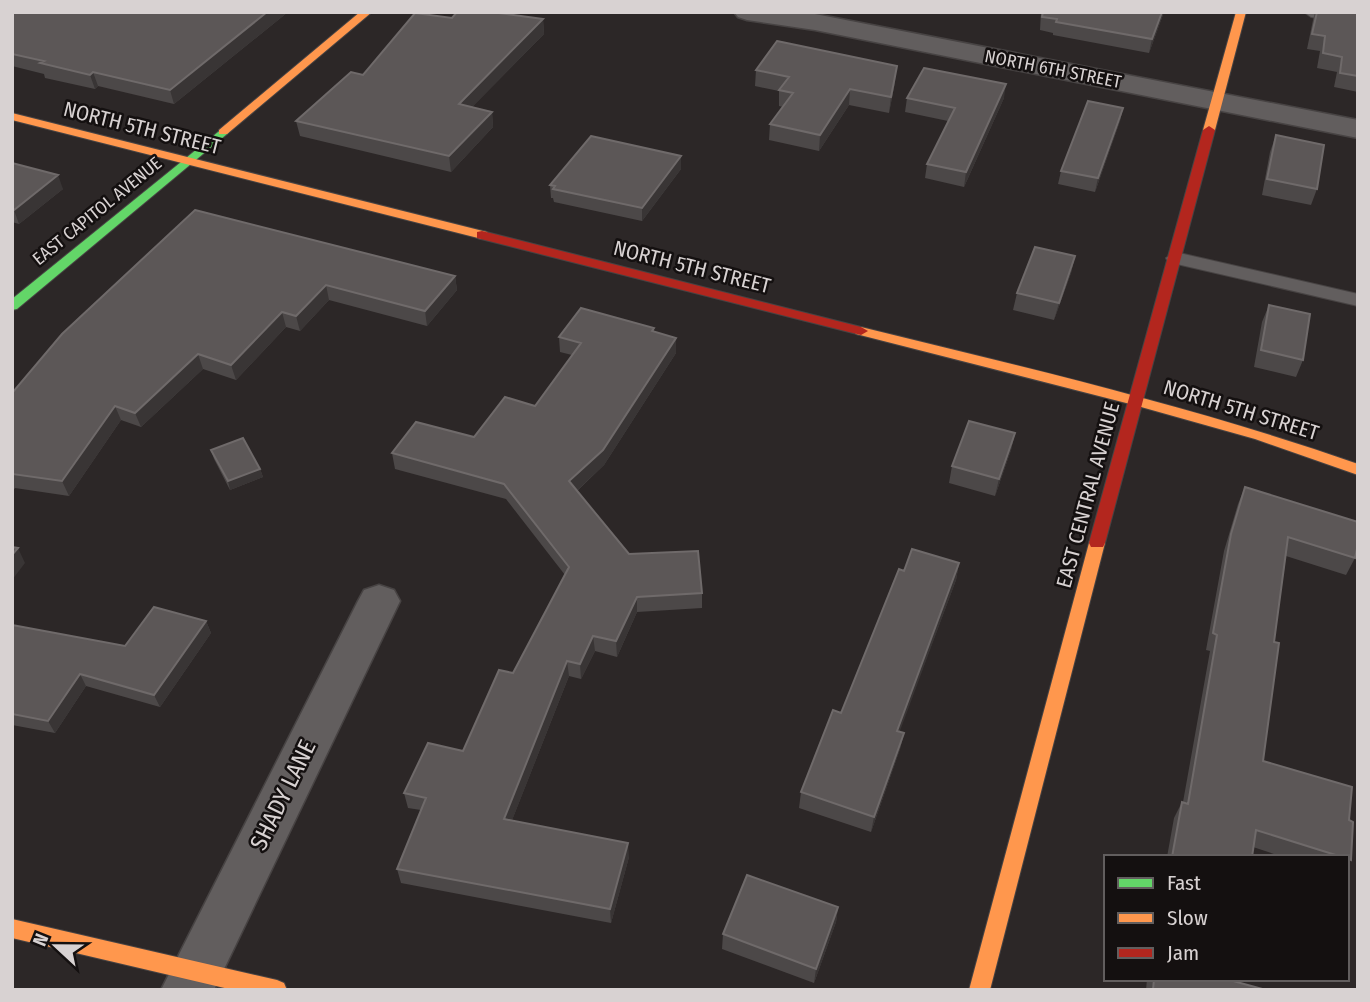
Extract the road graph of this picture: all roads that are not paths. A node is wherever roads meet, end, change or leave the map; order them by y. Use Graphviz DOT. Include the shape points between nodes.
graph roads {
  1 [pos="367,12"];
  2 [pos="747,12"];
  3 [pos="1241,12"];
  4 [pos="1311,12"];
  5 [pos="1358,20"];
  6 [pos="1216,101"];
  7 [pos="12,116"];
  8 [pos="1358,129"];
  9 [pos="188,161"];
  10 [pos="1175,258"];
  11 [pos="1358,300"];
  12 [pos="12,306"];
  13 [pos="1135,400"];
  14 [pos="1358,470"];
  15 [pos="379,601"];
  16 [pos="12,928"];
  17 [pos="192,980"];
  18 [pos="277,990"];
  19 [pos="979,990"];
  1 -- 9 [label="street, EAST CAPITOL AVENUE"];
  2 -- 6 [label="street, NORTH 6TH STREET"];
  3 -- 6 [label="street, EAST CENTRAL AVENUE"];
  4 -- 5 [label="lane"];
  6 -- 8 [label="street, NORTH 6TH STREET"];
  6 -- 10 [label="street, EAST CENTRAL AVENUE"];
  7 -- 9 [label="street, NORTH 5TH STREET"];
  9 -- 12 [label="street, EAST CAPITOL AVENUE"];
  9 -- 13 [label="street, NORTH 5TH STREET"];
  10 -- 11 [label="lane"];
  10 -- 13 [label="street, EAST CENTRAL AVENUE"];
  13 -- 14 [label="street, NORTH 5TH STREET" via="1260,435"];
  13 -- 19 [label="street, EAST CENTRAL AVENUE"];
  15 -- 17 [label="street, SHADY LANE"];
  16 -- 17 [label="street"];
  17 -- 18 [label="street"];
}
